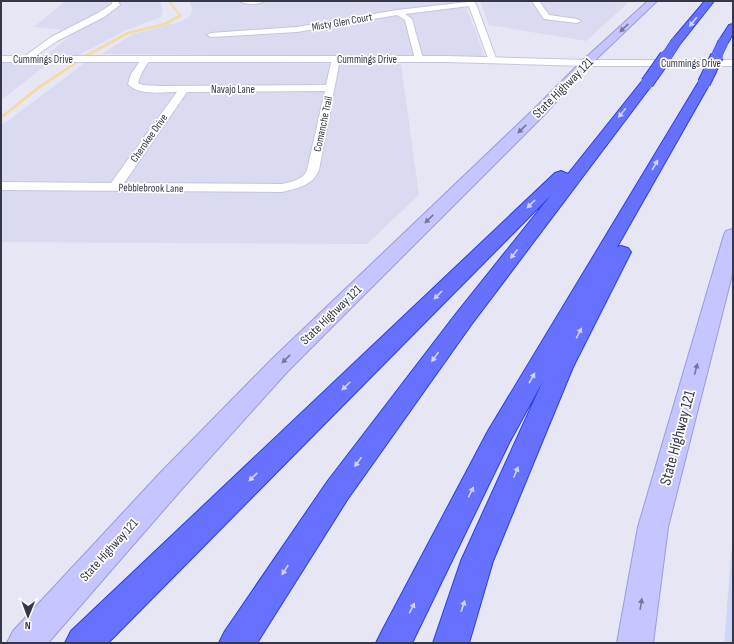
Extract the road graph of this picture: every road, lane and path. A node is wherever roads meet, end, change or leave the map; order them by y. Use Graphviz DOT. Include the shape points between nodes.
graph roads {
  1 [pos="115,1"];
  2 [pos="243,1"];
  3 [pos="261,1"];
  4 [pos="534,1"];
  5 [pos="653,1"];
  6 [pos="710,1"];
  7 [pos="472,3"];
  8 [pos="398,12"];
  9 [pos="577,21"];
  10 [pos="733,27"];
  11 [pos="211,34"];
  12 [pos="1,59"];
  13 [pos="25,59"];
  14 [pos="146,59"];
  15 [pos="336,59"];
  16 [pos="419,59"];
  17 [pos="493,61"];
  18 [pos="586,63"];
  19 [pos="733,64"];
  20 [pos="330,88"];
  21 [pos="182,90"];
  22 [pos="581,168"];
  23 [pos="300,183"];
  24 [pos="1,186"];
  25 [pos="115,187"];
  26 [pos="632,205"];
  27 [pos="733,235"];
  28 [pos="25,643"];
  29 [pos="83,643"];
  30 [pos="237,643"];
  31 [pos="394,643"];
  32 [pos="450,643"];
  33 [pos="635,643"];
  1 -- 13 [label="street" via="116,5 110,10 71,29"];
  2 -- 3 [label="street"];
  4 -- 9 [label="street" via="547,17"];
  5 -- 18 [label="main road, State Highway 121, one-way"];
  6 -- 22 [label="highway, one-way, bridge"];
  7 -- 8 [label="street, Misty Glen Court"];
  7 -- 17 [label="street"];
  8 -- 11 [label="street, Misty Glen Court" via="308,28"];
  8 -- 16 [label="street" via="408,19"];
  26 -- 10 [label="highway, one-way, bridge" via="704,83"];
  12 -- 13 [label="street, Cummings Drive"];
  13 -- 14 [label="street, Cummings Drive"];
  14 -- 15 [label="street, Cummings Drive"];
  14 -- 21 [label="street, Navajo Lane" via="136,73 133,82 136,86 147,89"];
  15 -- 16 [label="street, Cummings Drive"];
  15 -- 20 [label="street, Comanche Trail"];
  16 -- 17 [label="street, Cummings Drive"];
  17 -- 18 [label="street, Cummings Drive"];
  18 -- 19 [label="street, Cummings Drive"];
  18 -- 28 [label="main road, State Highway 121, one-way" via="280,365"];
  20 -- 21 [label="street, Navajo Lane"];
  20 -- 23 [label="street, Comanche Trail" via="313,170 310,176"];
  21 -- 25 [label="street, Cherokee Drive"];
  22 -- 29 [label="highway, one-way" via="559,176"];
  22 -- 30 [label="highway, one-way" via="463,320 342,484"];
  23 -- 25 [label="street, Pebblebrook Lane" via="282,188"];
  24 -- 25 [label="street, Pebblebrook Lane"];
  31 -- 26 [label="highway, one-way" via="497,439"];
  32 -- 26 [label="highway, one-way" via="478,561 561,367 638,219"];
  33 -- 27 [label="main road, State Highway 121, one-way" via="653,527"];
}
